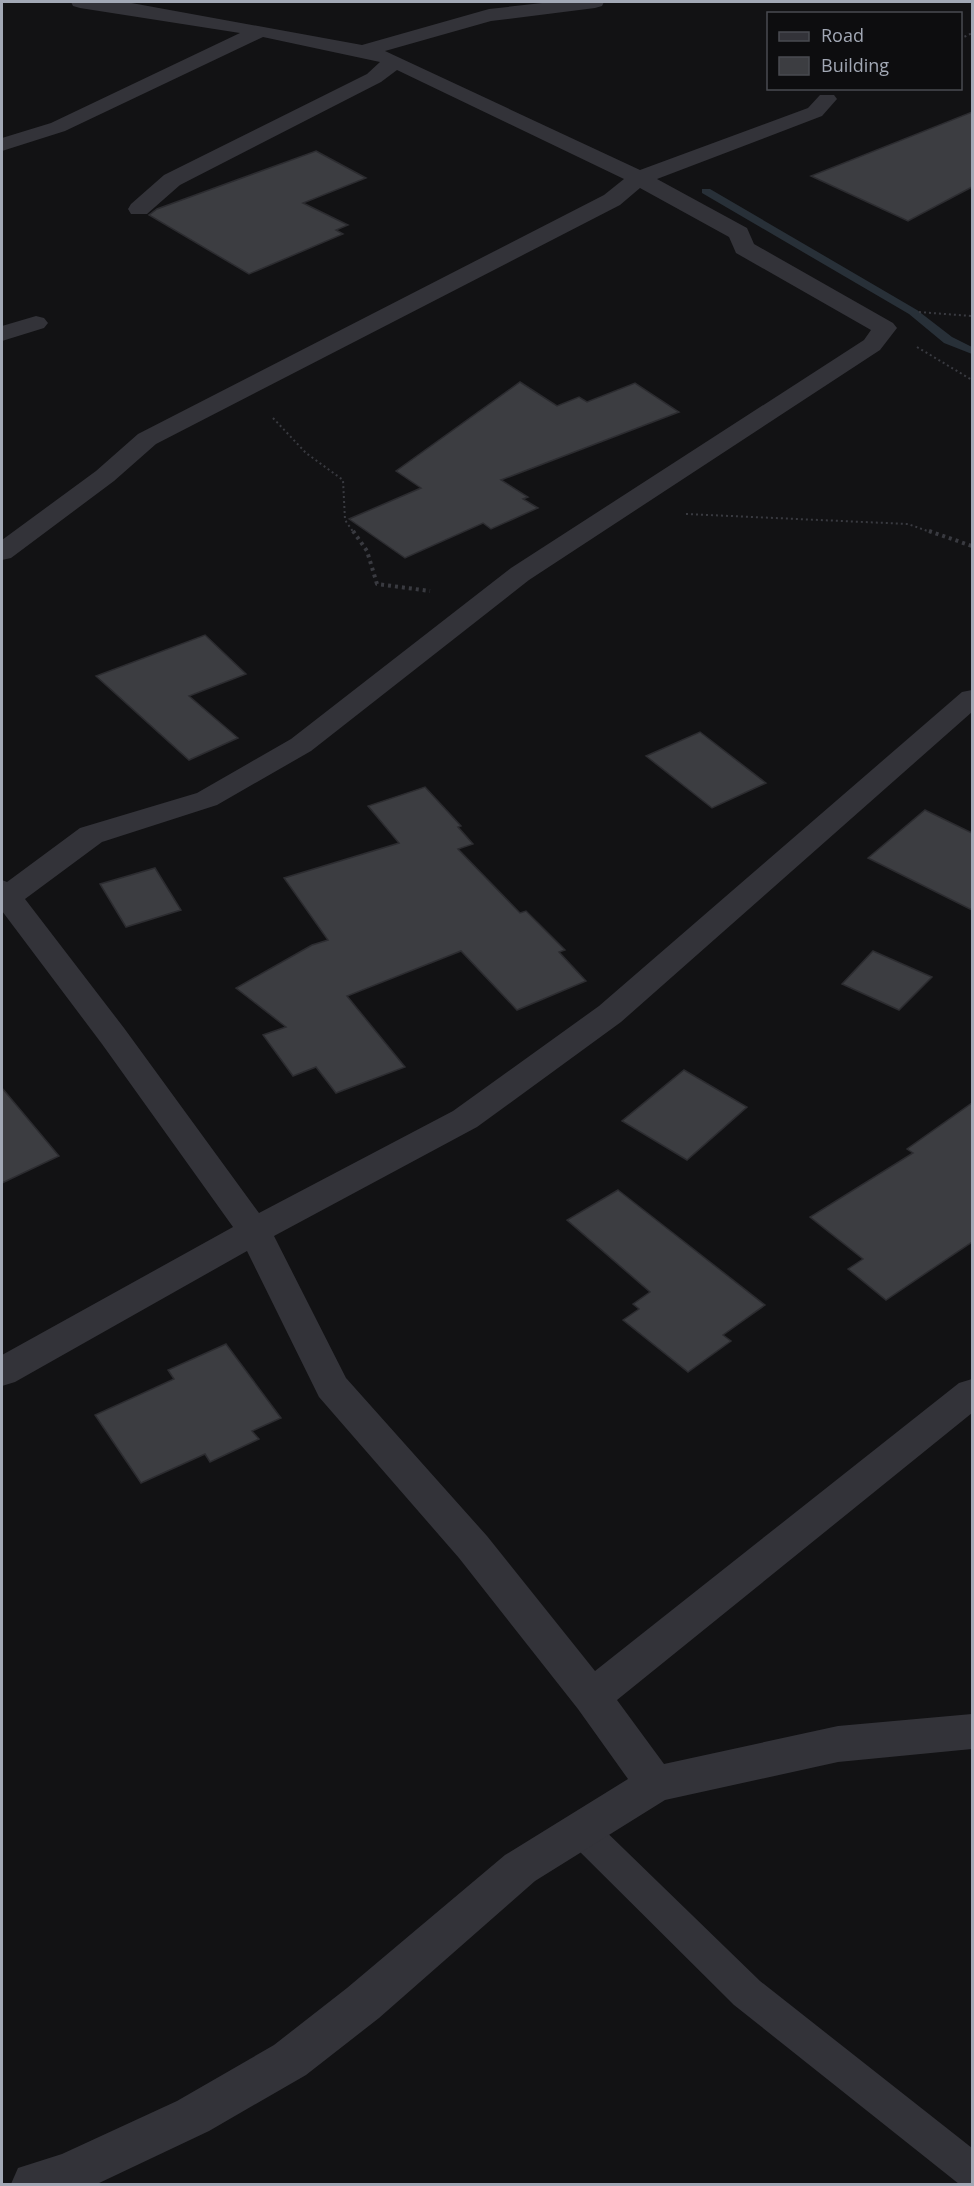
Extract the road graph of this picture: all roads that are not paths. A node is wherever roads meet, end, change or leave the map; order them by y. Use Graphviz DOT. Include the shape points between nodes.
graph roads {
  1 [pos="80,2"];
  2 [pos="595,2"];
  3 [pos="138,4"];
  4 [pos="260,31"];
  5 [pos="366,50"];
  6 [pos="391,59"];
  7 [pos="827,99"];
  8 [pos="2,145"];
  9 [pos="639,178"];
  10 [pos="139,209"];
  11 [pos="36,323"];
  12 [pos="2,334"];
  13 [pos="2,552"];
  14 [pos="972,698"];
  15 [pos="4,895"];
  16 [pos="254,1231"];
  17 [pos="2,1372"];
  18 [pos="972,1393"];
  19 [pos="592,1697"];
  20 [pos="972,1732"];
  21 [pos="655,1784"];
  22 [pos="580,1829"];
  23 [pos="972,2171"];
  24 [pos="34,2184"];
  1 -- 3 [label="street"];
  2 -- 5 [label="street" via="489,15"];
  3 -- 4 [label="street"];
  4 -- 5 [label="street"];
  4 -- 8 [label="street" via="58,127"];
  5 -- 6 [label="street"];
  6 -- 9 [label="street"];
  6 -- 10 [label="street" via="387,69 374,78 172,180"];
  7 -- 9 [label="street" via="815,112"];
  9 -- 13 [label="street" via="612,200 147,439 105,476"];
  9 -- 15 [label="street" via="739,233 744,248 885,328 872,345 520,574 301,745 207,799 91,835"];
  11 -- 12 [label="street"];
  14 -- 16 [label="street" via="610,1014 465,1119"];
  15 -- 16 [label="street"];
  16 -- 17 [label="street"];
  16 -- 19 [label="street" via="332,1387 473,1547"];
  18 -- 19 [label="street"];
  19 -- 21 [label="street"];
  20 -- 21 [label="street" via="838,1744"];
  21 -- 22 [label="street"];
  22 -- 23 [label="lane" via="747,1994"];
  22 -- 24 [label="street" via="520,1868 363,2003 290,2060 193,2116 67,2175"];
}
